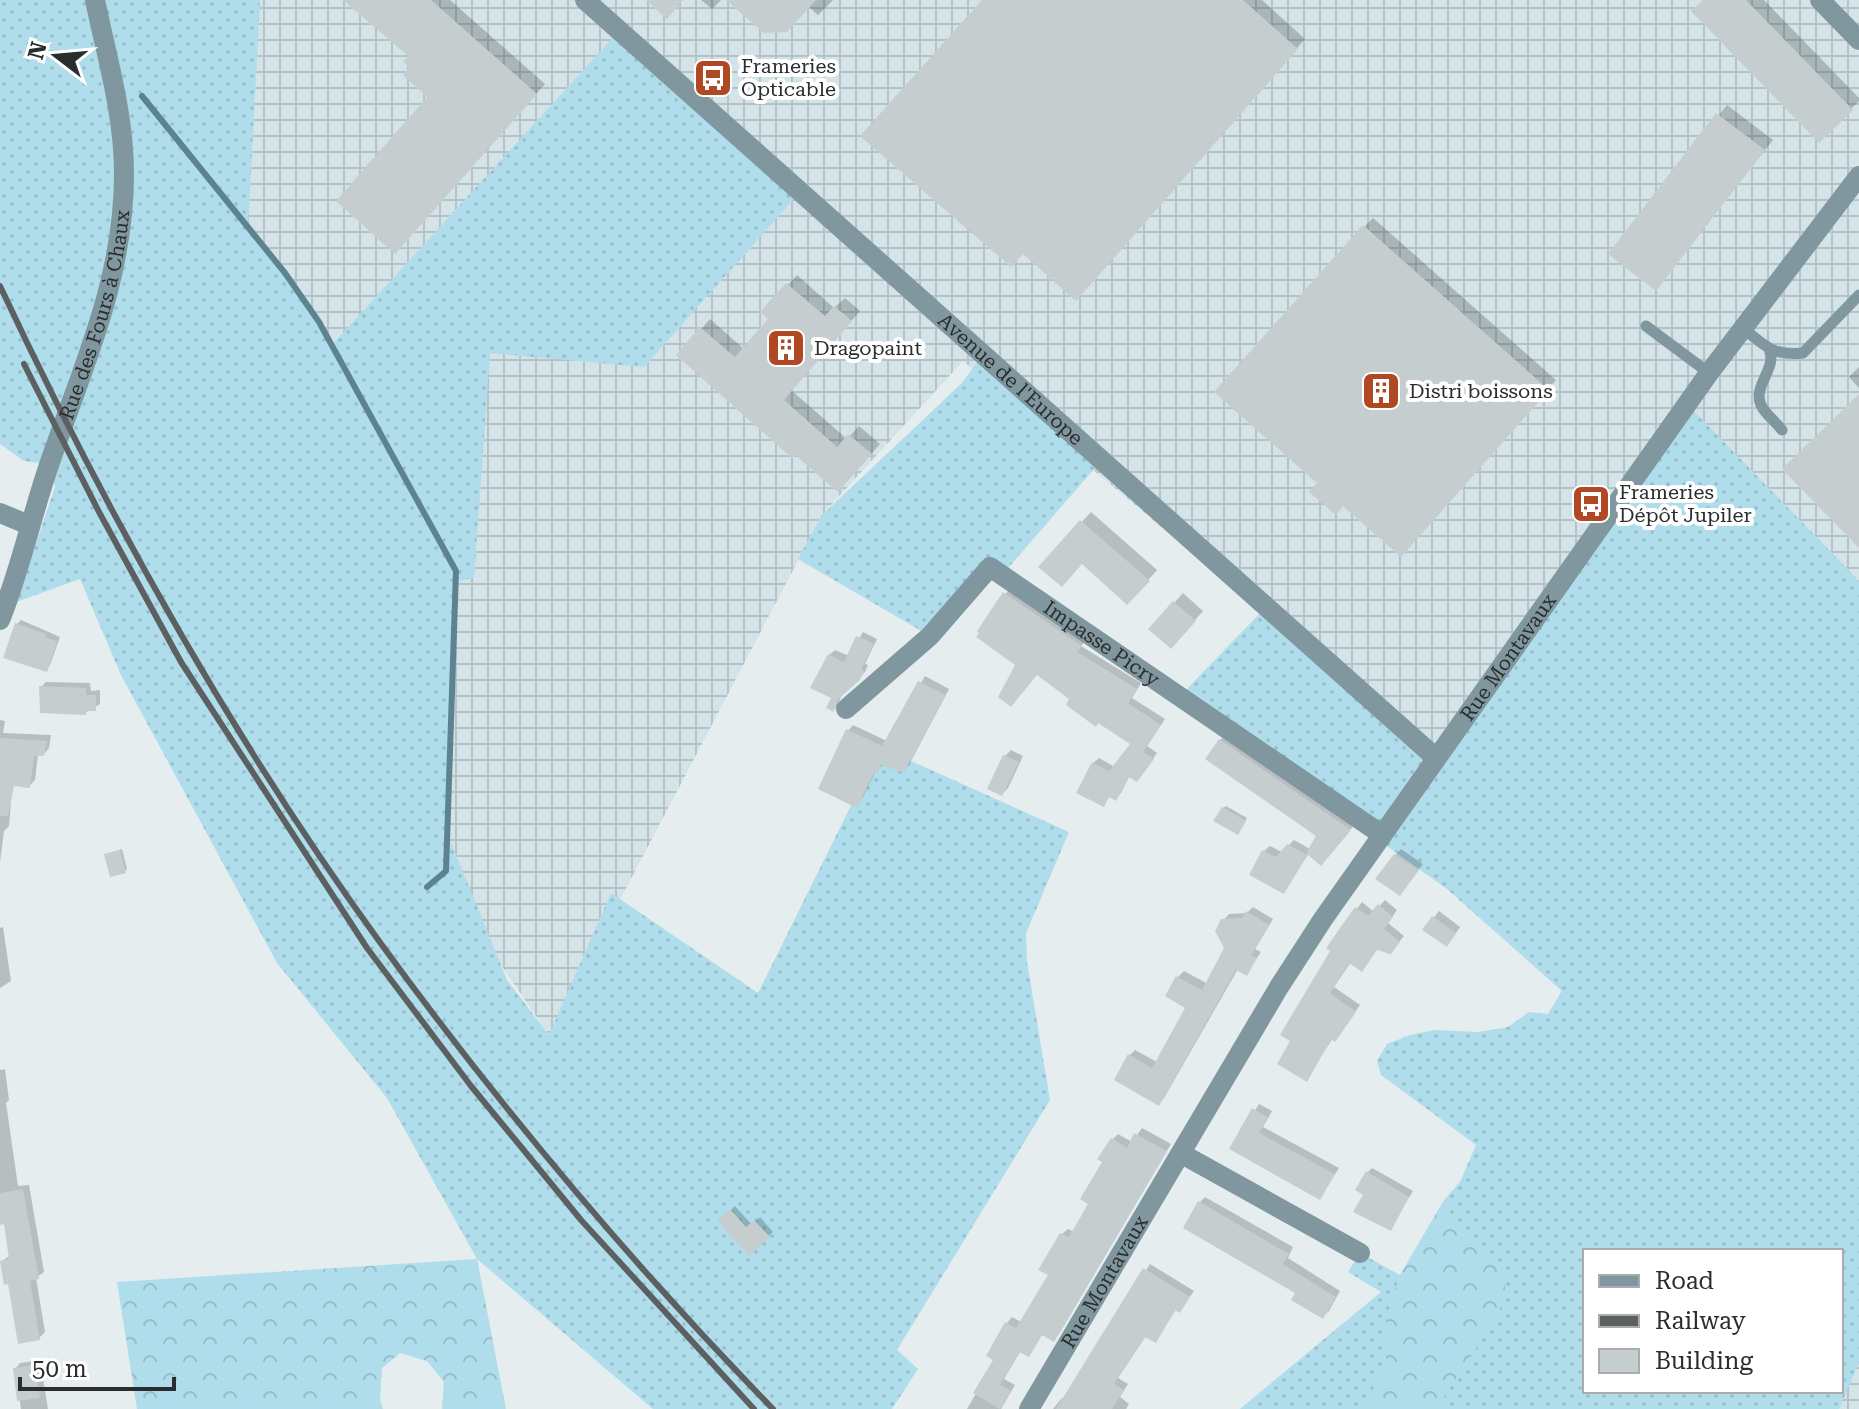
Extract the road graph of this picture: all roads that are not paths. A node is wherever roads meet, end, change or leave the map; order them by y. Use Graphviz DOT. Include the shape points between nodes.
graph roads {
  1 [pos="95,0"];
  2 [pos="585,0"];
  3 [pos="1820,0"];
  4 [pos="1859,40"];
  5 [pos="1859,176"];
  6 [pos="1859,295"];
  7 [pos="1646,326"];
  8 [pos="1743,328"];
  9 [pos="1769,349"];
  10 [pos="1709,373"];
  11 [pos="1782,430"];
  12 [pos="0,513"];
  13 [pos="29,525"];
  14 [pos="0,620"];
  15 [pos="846,709"];
  16 [pos="1436,758"];
  17 [pos="1381,834"];
  18 [pos="1182,1154"];
  19 [pos="1360,1253"];
  20 [pos="1029,1409"];
  1 -- 13 [label="street, Rue des Fours à Chaux" via="121,118 120,226 86,368"];
  2 -- 16 [label="street, Avenue de l'Europe"];
  3 -- 4 [label="street"];
  5 -- 8 [label="street, Rue Montavaux"];
  6 -- 9 [label="lane" via="1803,353 1781,355"];
  7 -- 10 [label="lane"];
  8 -- 9 [label="lane"];
  8 -- 10 [label="street, Rue Montavaux"];
  9 -- 11 [label="lane" via="1773,357 1759,398"];
  10 -- 16 [label="street, Rue Montavaux"];
  12 -- 13 [label="street"];
  13 -- 14 [label="street, Rue des Fours à Chaux"];
  15 -- 17 [label="street, Impasse Picry" via="930,636 990,567"];
  16 -- 17 [label="street, Rue Montavaux"];
  17 -- 18 [label="street, Rue Montavaux" via="1279,987"];
  18 -- 19 [label="street"];
  18 -- 20 [label="street, Rue Montavaux"];
}
